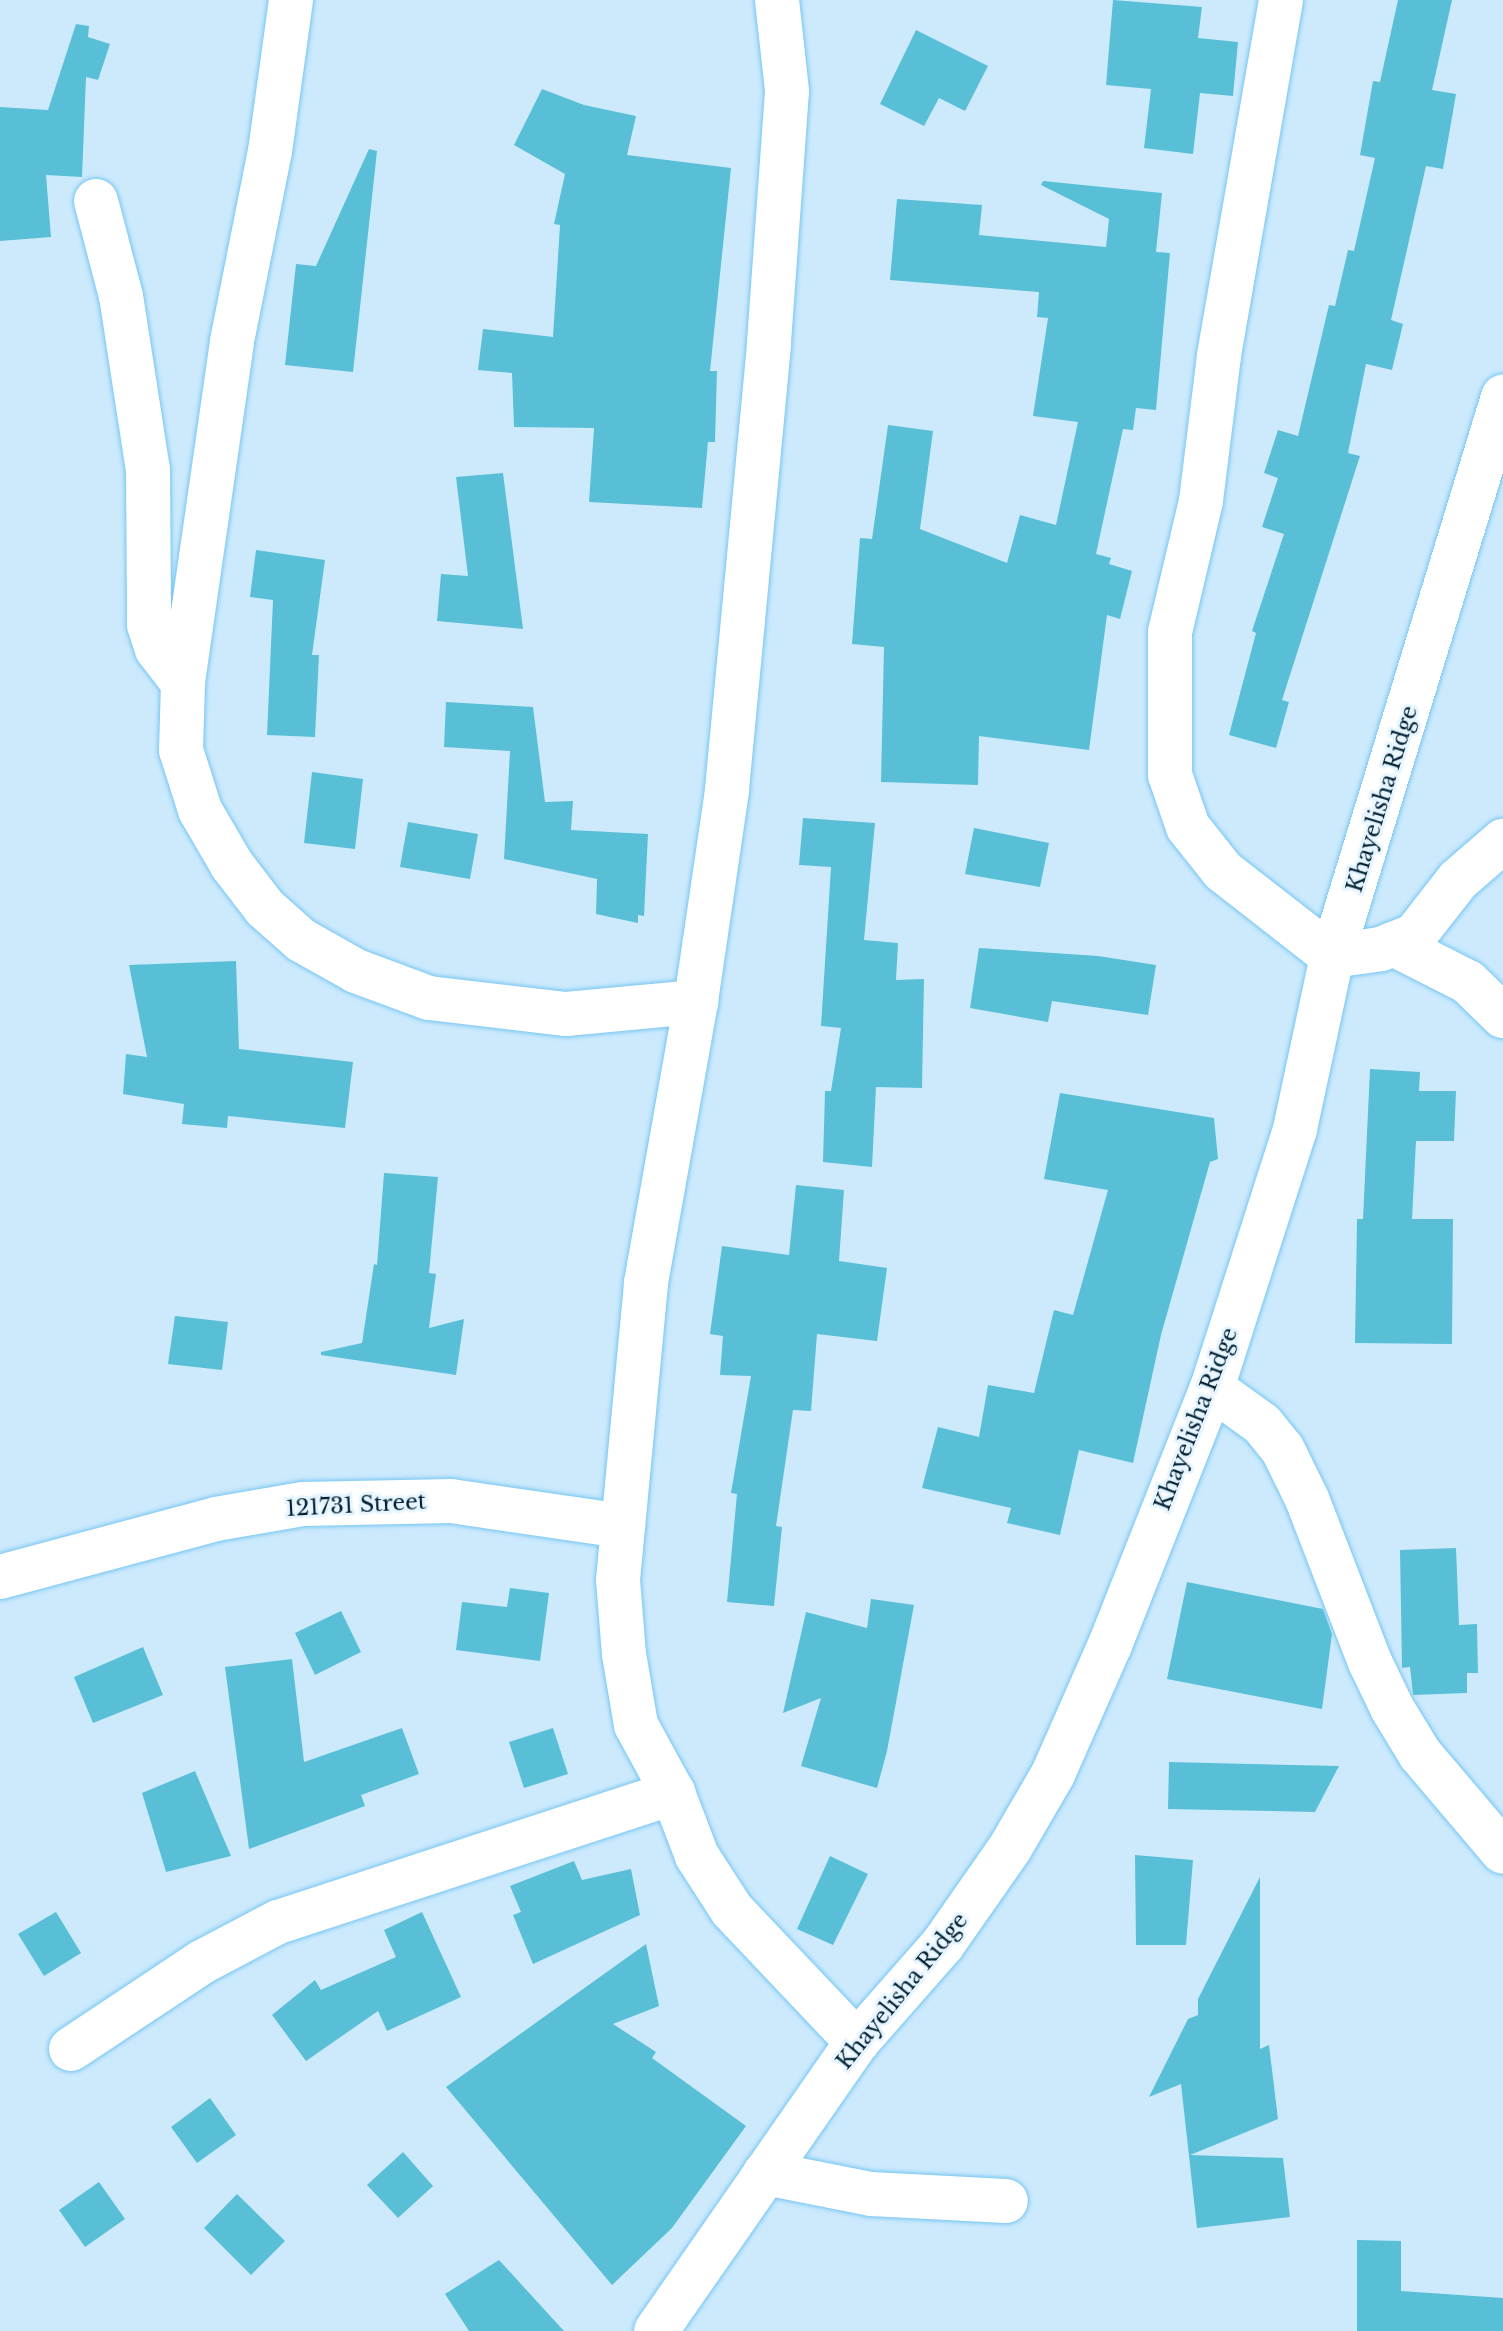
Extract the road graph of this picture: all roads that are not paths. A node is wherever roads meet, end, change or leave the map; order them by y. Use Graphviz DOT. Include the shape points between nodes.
graph roads {
  1 [pos="291,0"];
  2 [pos="777,0"];
  3 [pos="1281,0"];
  4 [pos="96,201"];
  5 [pos="1503,397"];
  6 [pos="183,683"];
  7 [pos="1503,841"];
  8 [pos="1393,944"];
  9 [pos="1332,956"];
  10 [pos="696,1002"];
  11 [pos="1503,1016"];
  12 [pos="1212,1388"];
  13 [pos="623,1526"];
  14 [pos="0,1577"];
  15 [pos="673,1793"];
  16 [pos="1503,1852"];
  17 [pos="857,2042"];
  18 [pos="71,2049"];
  19 [pos="765,2173"];
  20 [pos="1006,2201"];
  21 [pos="656,2331"];
  1 -- 6 [label="street" via="270,151 232,342"];
  2 -- 10 [label="street" via="787,91 769,345 727,791"];
  3 -- 9 [label="street" via="1219,356 1201,501 1170,632 1170,775 1188,827 1223,871"];
  4 -- 6 [label="street" via="121,296 148,470 149,625 157,649"];
  5 -- 9 [label="street, Khayelisha Ridge"];
  6 -- 10 [label="street" via="181,750 200,810 240,876 301,940 356,971 429,998 566,1014"];
  7 -- 8 [label="street" via="1458,880 1415,935"];
  8 -- 9 [label="street"];
  8 -- 11 [label="street" via="1468,982"];
  9 -- 12 [label="street, Khayelisha Ridge" via="1295,1129"];
  10 -- 13 [label="street" via="646,1284"];
  12 -- 16 [label="street" via="1262,1424 1283,1450 1392,1708 1420,1754"];
  12 -- 17 [label="street, Khayelisha Ridge" via="1053,1774 1010,1848 943,1944"];
  13 -- 14 [label="street, 121731 Street" via="451,1501 303,1504 216,1519"];
  13 -- 15 [label="street" via="618,1580 636,1725"];
  15 -- 17 [label="street" via="697,1856 732,1910"];
  15 -- 18 [label="street" via="278,1922 202,1962"];
  17 -- 19 [label="street, Khayelisha Ridge"];
  19 -- 20 [label="street" via="871,2194"];
  19 -- 21 [label="street, Khayelisha Ridge"];
}
